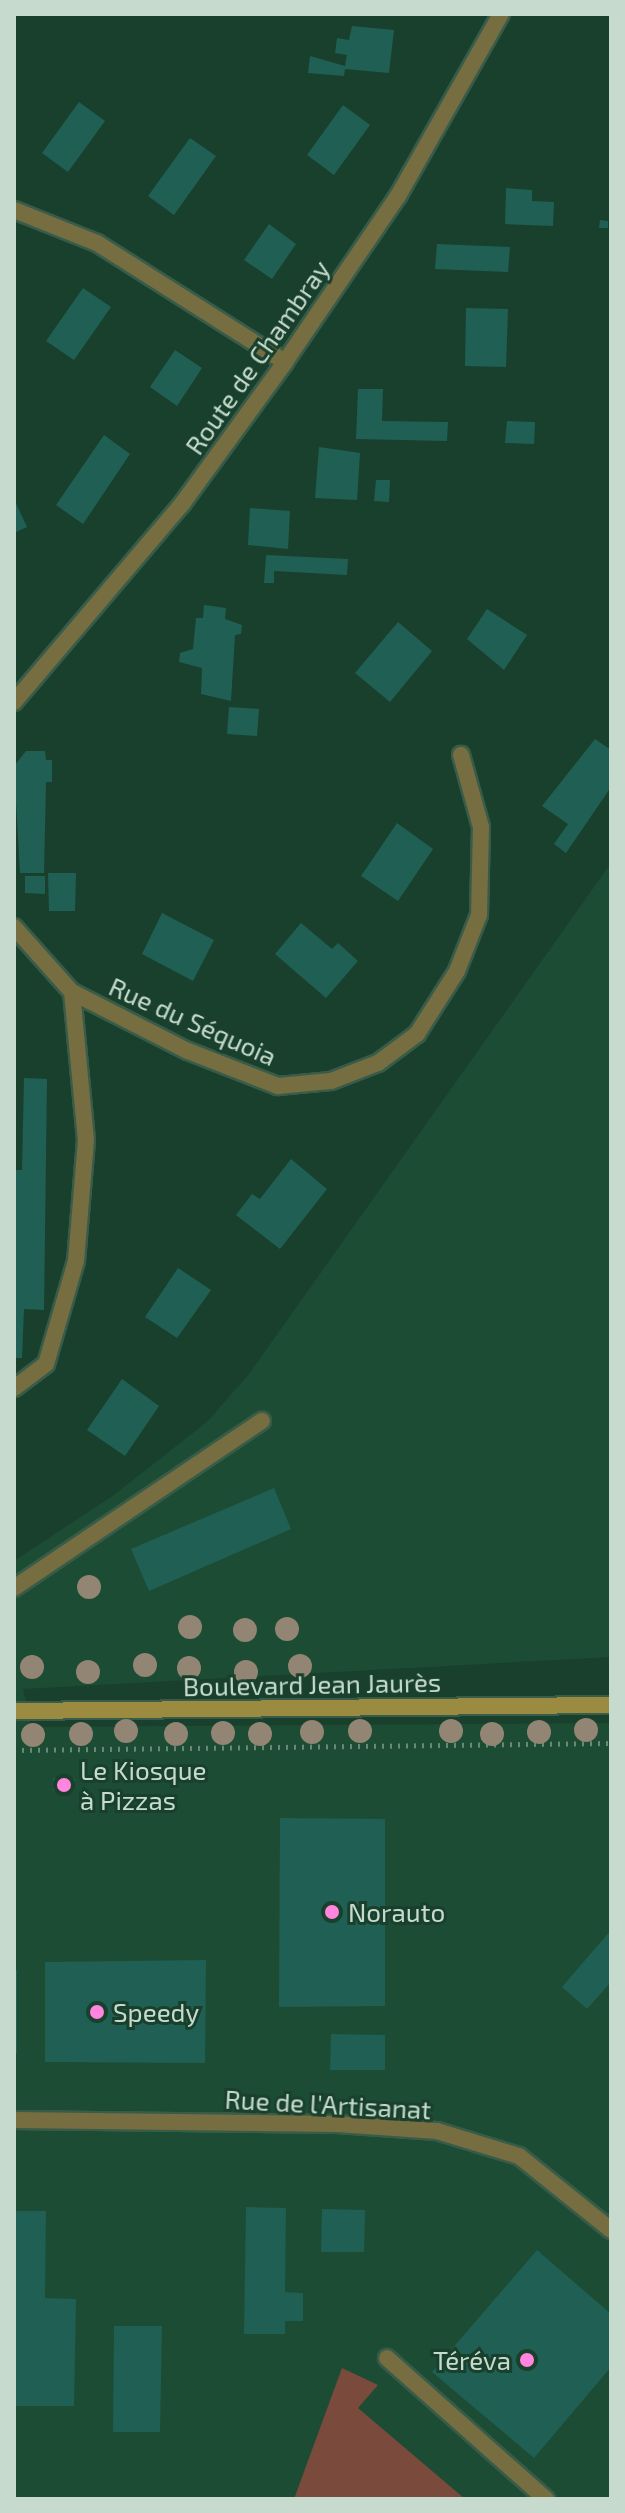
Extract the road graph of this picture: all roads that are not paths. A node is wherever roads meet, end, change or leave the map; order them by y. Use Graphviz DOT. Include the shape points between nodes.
graph roads {
  1 [pos="501,14"];
  2 [pos="14,210"];
  3 [pos="285,362"];
  4 [pos="14,702"];
  5 [pos="461,755"];
  6 [pos="14,927"];
  7 [pos="72,992"];
  8 [pos="14,1388"];
  9 [pos="262,1421"];
  10 [pos="14,1588"];
  11 [pos="611,1705"];
  12 [pos="14,1711"];
  13 [pos="14,2120"];
  14 [pos="611,2230"];
  15 [pos="387,2358"];
  16 [pos="546,2499"];
  1 -- 3 [label="street, Route de Chambray" via="398,196"];
  2 -- 3 [label="street" via="97,243"];
  3 -- 4 [label="street, Route de Chambray" via="182,504"];
  5 -- 7 [label="street, Rue du Séquoia" via="481,827 479,915 457,971 417,1034 378,1063 331,1081 278,1086 188,1051"];
  6 -- 7 [label="street, Rue du Séquoia"];
  7 -- 8 [label="street, Rue du Séquoia" via="86,1140 76,1261 46,1364"];
  9 -- 10 [label="street"];
  11 -- 12 [label="main road, Boulevard Jean Jaurès"];
  13 -- 14 [label="street, Rue de l'Artisanat" via="337,2124 437,2131 519,2156"];
  15 -- 16 [label="street"];
}
